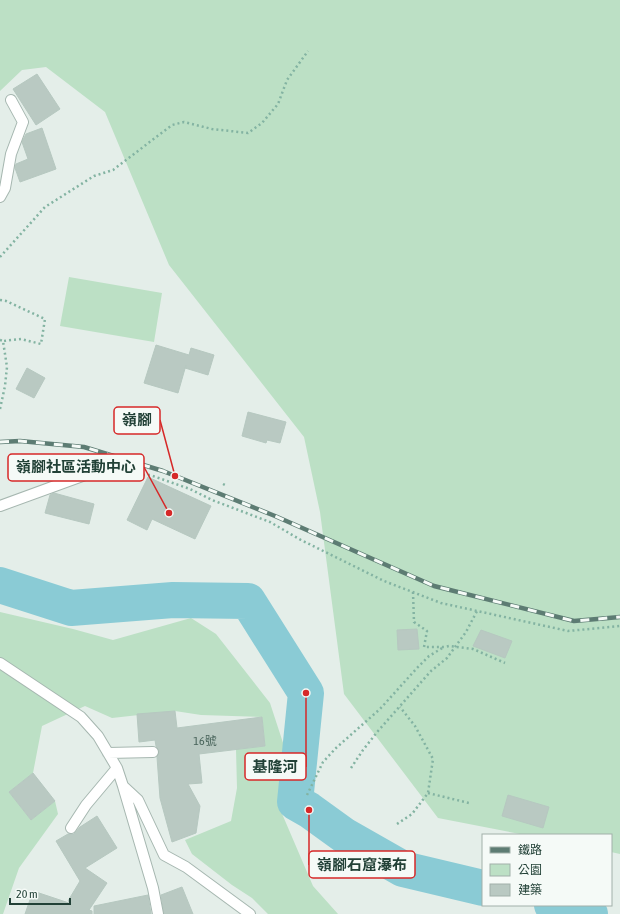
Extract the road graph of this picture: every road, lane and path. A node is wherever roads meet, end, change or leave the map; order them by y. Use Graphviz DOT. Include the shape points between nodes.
graph roads {
  1 [pos="308,51"];
  2 [pos="11,100"];
  3 [pos="0,197"];
  4 [pos="0,257"];
  5 [pos="0,300"];
  6 [pos="1,340"];
  7 [pos="0,409"];
  8 [pos="129,475"];
  9 [pos="0,506"];
  10 [pos="413,592"];
  11 [pos="477,611"];
  12 [pos="620,626"];
  13 [pos="455,646"];
  14 [pos="444,647"];
  15 [pos="0,663"];
  16 [pos="505,663"];
  17 [pos="400,707"];
  18 [pos="153,752"];
  19 [pos="108,753"];
  20 [pos="116,768"];
  21 [pos="351,768"];
  22 [pos="123,786"];
  23 [pos="428,793"];
  24 [pos="308,794"];
  25 [pos="469,803"];
  26 [pos="397,824"];
  27 [pos="71,828"];
  28 [pos="158,914"];
  29 [pos="250,914"];
  1 -- 4 [label="path" via="287,80 278,104 262,123 248,133 212,129 184,122 172,125 113,170 94,176 45,207"];
  2 -- 3 [label="lane" via="23,122 11,154 5,188"];
  5 -- 6 [label="path" via="45,320 41,344 21,339"];
  6 -- 7 [label="path" via="7,367"];
  8 -- 9 [label="lane" via="85,475"];
  8 -- 10 [label="path" via="150,475 190,489 270,522 325,553"];
  10 -- 11 [label="path" via="441,603"];
  10 -- 14 [label="path" via="414,622 427,631 424,647"];
  11 -- 12 [label="path" via="568,631"];
  11 -- 13 [label="path"];
  13 -- 14 [label="path"];
  13 -- 16 [label="path" via="472,649"];
  13 -- 17 [label="path" via="447,658 431,671"];
  14 -- 24 [label="path" via="429,656 380,709 323,762"];
  15 -- 19 [label="lane" via="80,717 98,736"];
  17 -- 21 [label="path"];
  17 -- 23 [label="path" via="415,726 433,759"];
  18 -- 19 [label="lane"];
  19 -- 20 [label="lane"];
  20 -- 22 [label="lane"];
  20 -- 27 [label="lane"];
  22 -- 28 [label="lane" via="153,888"];
  22 -- 29 [label="lane" via="138,800 164,855 186,866"];
  23 -- 25 [label="path"];
  23 -- 26 [label="path" via="412,814"];
}
